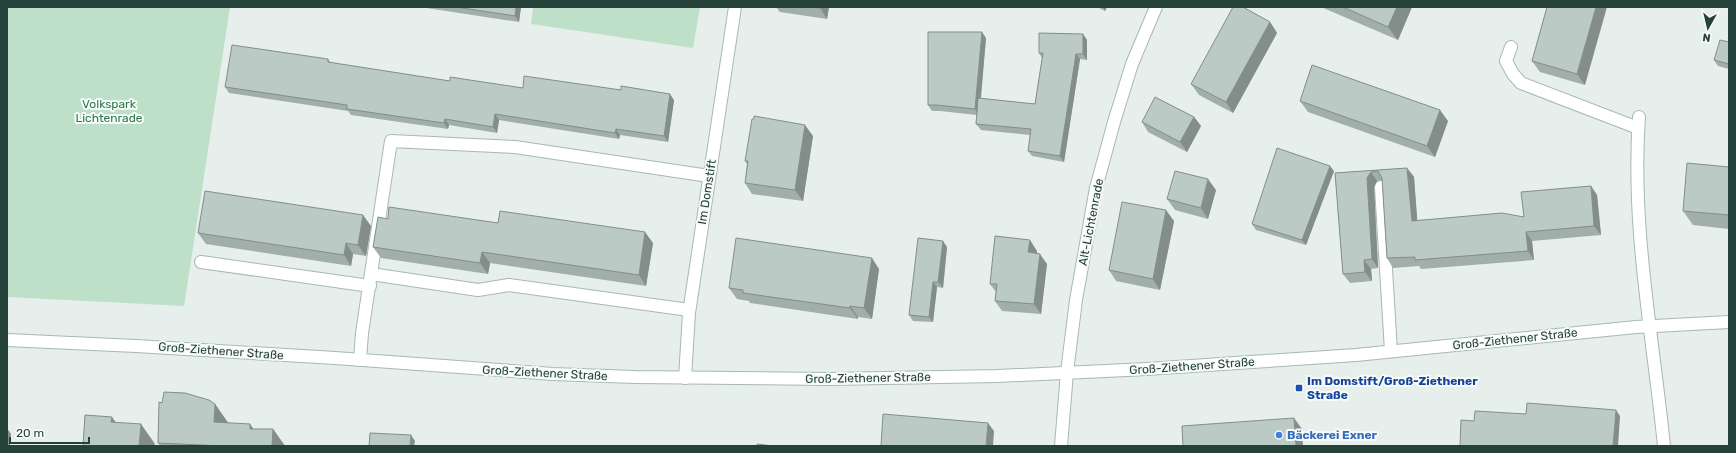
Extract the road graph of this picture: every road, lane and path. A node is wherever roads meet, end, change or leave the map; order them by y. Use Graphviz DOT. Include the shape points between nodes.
graph roads {
  1 [pos="735,7"];
  2 [pos="1156,7"];
  3 [pos="1511,47"];
  4 [pos="709,176"];
  5 [pos="1381,187"];
  6 [pos="201,262"];
  7 [pos="370,280"];
  8 [pos="689,310"];
  9 [pos="1729,322"];
  10 [pos="1650,326"];
  11 [pos="7,340"];
  12 [pos="1391,351"];
  13 [pos="360,360"];
  14 [pos="1067,372"];
  15 [pos="685,378"];
  16 [pos="1061,446"];
  17 [pos="1664,446"];
  1 -- 4 [label="street, Im Domstift"];
  2 -- 14 [label="street, Alt-Lichtenrade" via="1132,64 1096,188 1076,300"];
  3 -- 10 [label="street" via="1506,61 1521,83 1638,123 1638,223"];
  4 -- 7 [label="street" via="514,147 391,141"];
  4 -- 8 [label="street, Im Domstift"];
  5 -- 12 [label="street"];
  6 -- 7 [label="street"];
  7 -- 8 [label="street" via="478,290 509,285"];
  7 -- 13 [label="street"];
  8 -- 15 [label="street, Im Domstift"];
  9 -- 10 [label="street, Groß-Ziethener Straße"];
  10 -- 12 [label="street, Groß-Ziethener Straße"];
  10 -- 17 [label="street"];
  11 -- 13 [label="street, Groß-Ziethener Straße"];
  12 -- 14 [label="street, Groß-Ziethener Straße"];
  13 -- 15 [label="street, Groß-Ziethener Straße" via="553,374"];
  14 -- 15 [label="street, Groß-Ziethener Straße" via="894,378"];
  14 -- 16 [label="street, Alt-Lichtenrade"];
}
